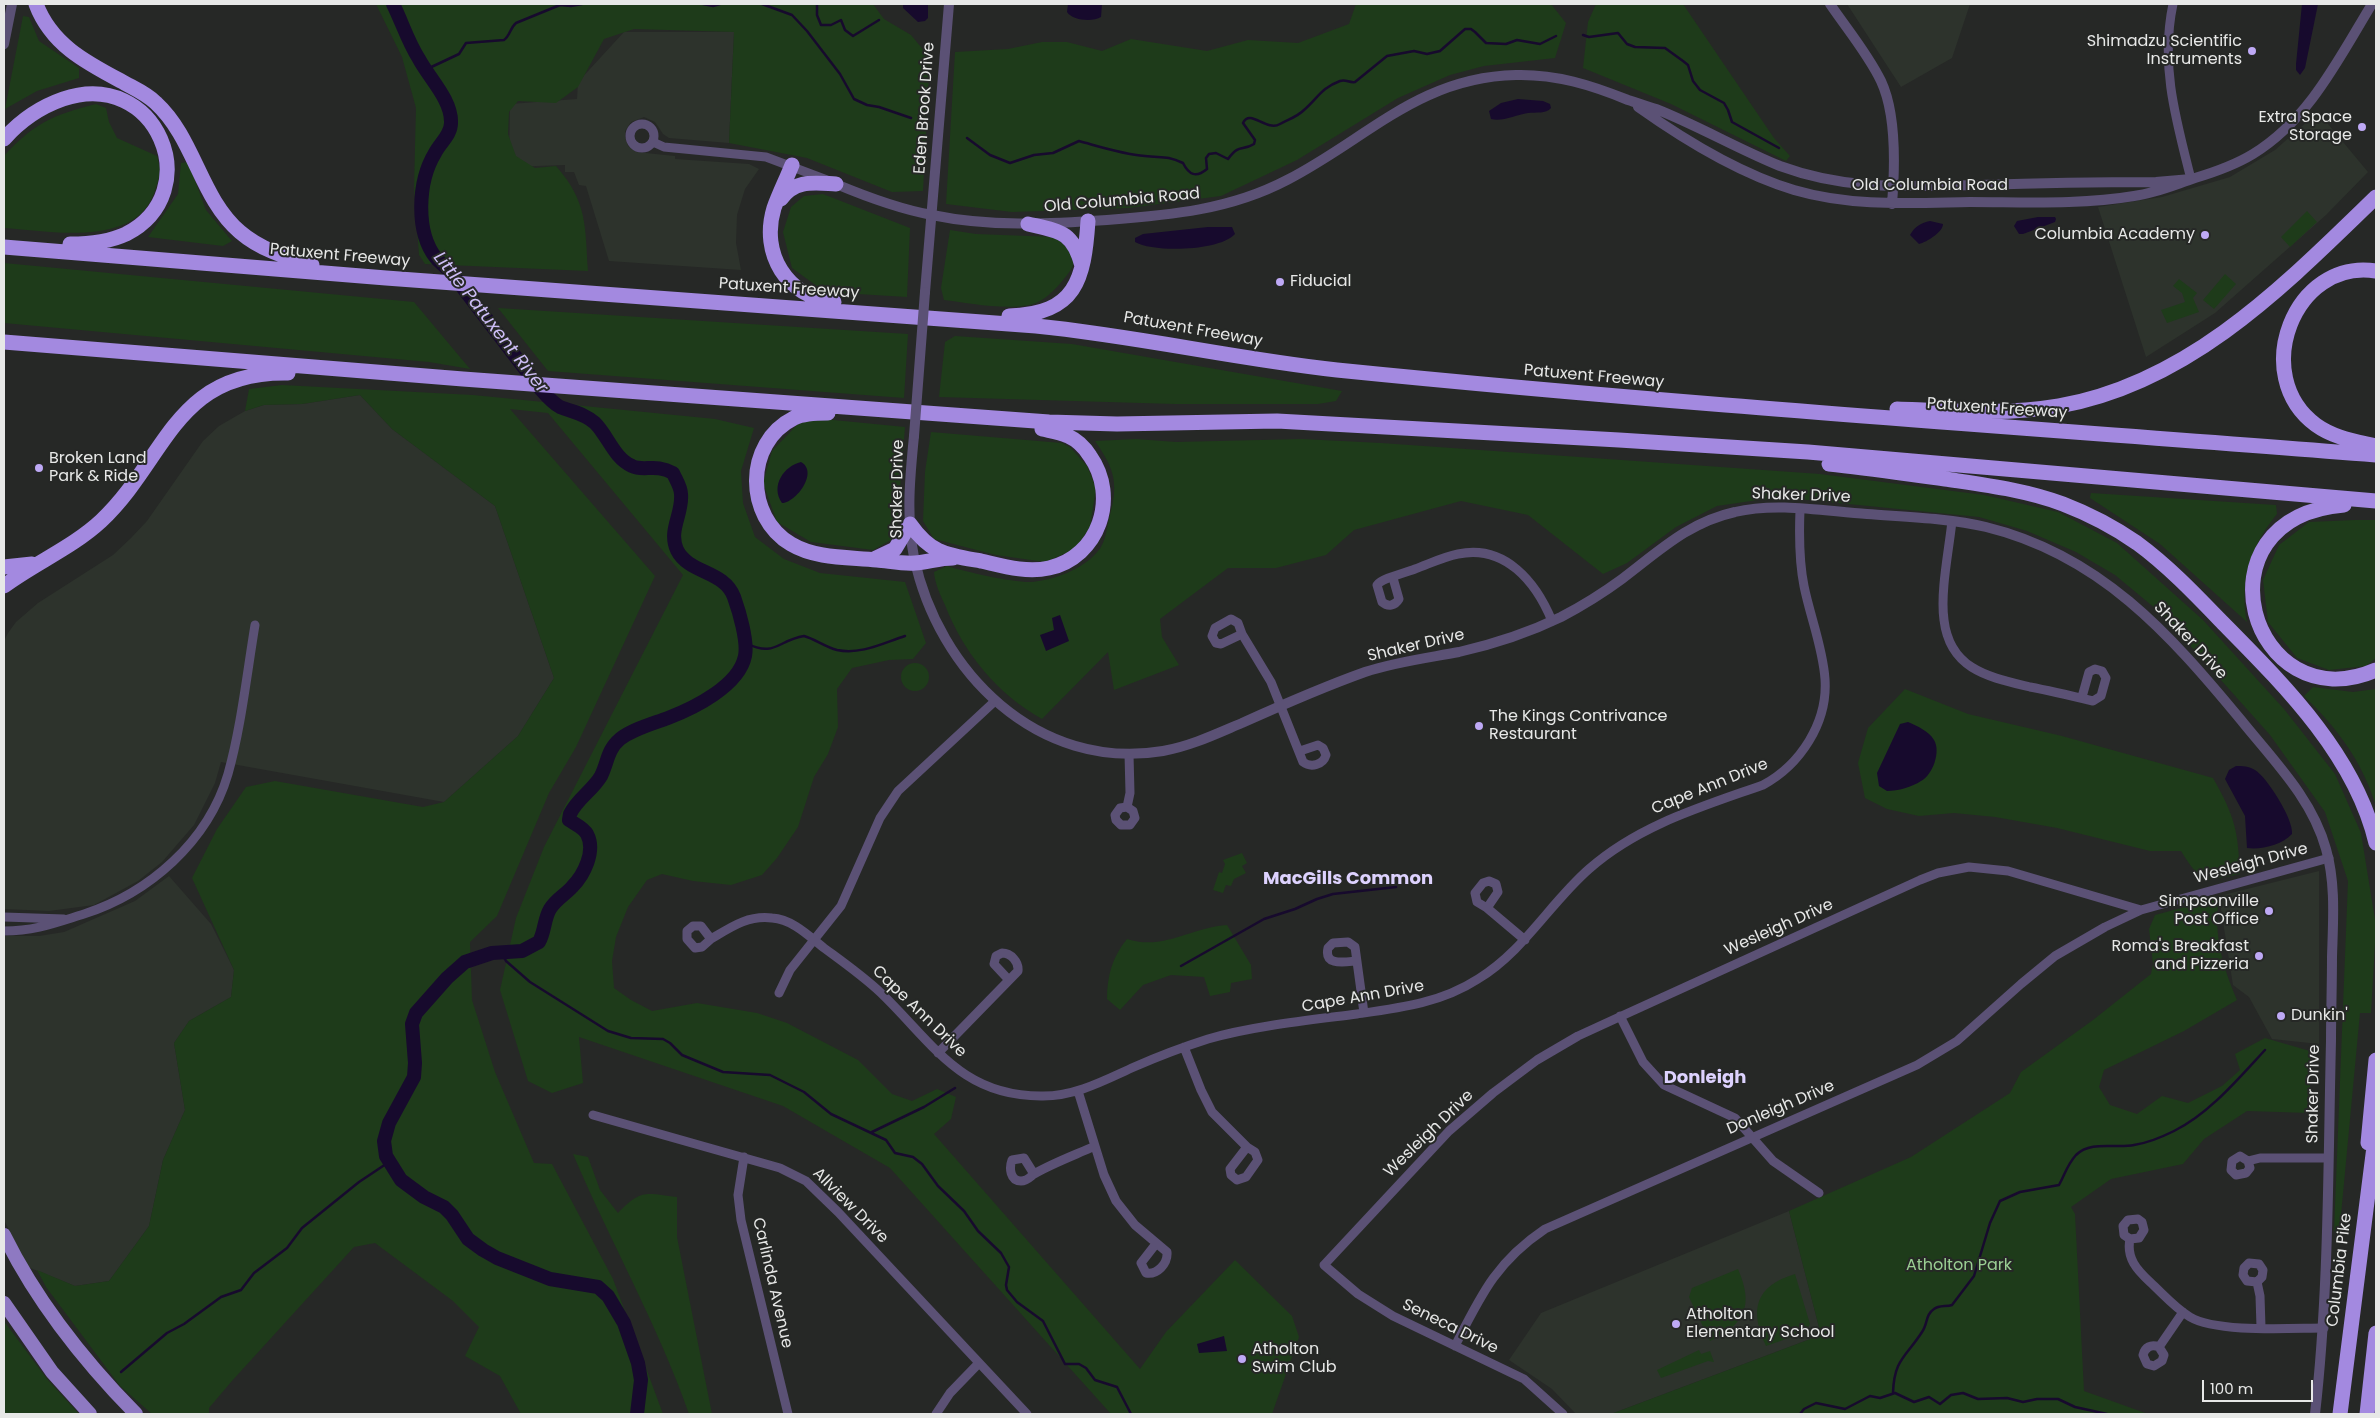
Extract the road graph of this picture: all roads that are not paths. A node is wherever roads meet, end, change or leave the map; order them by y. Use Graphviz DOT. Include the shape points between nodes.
graph roads {
  1 [pos="12,4"];
  2 [pos="36,4"];
  3 [pos="949,4"];
  4 [pos="1830,4"];
  5 [pos="2173,4"];
  6 [pos="2372,4"];
  7 [pos="4,44"];
  8 [pos="1629,100"];
  9 [pos="4,139"];
  10 [pos="653,142"];
  11 [pos="792,165"];
  12 [pos="2192,179"];
  13 [pos="836,184"];
  14 [pos="1894,186"];
  15 [pos="2376,197"];
  16 [pos="1892,204"];
  17 [pos="774,208"];
  18 [pos="932,215"];
  19 [pos="1088,221"];
  20 [pos="1028,224"];
  21 [pos="4,246"];
  22 [pos="1083,268"];
  23 [pos="2376,271"];
  24 [pos="365,276"];
  25 [pos="881,314"];
  26 [pos="946,319"];
  27 [pos="4,342"];
  28 [pos="417,375"];
  29 [pos="1659,401"];
  30 [pos="911,412"];
  31 [pos="954,415"];
  32 [pos="1619,440"];
  33 [pos="2210,442"];
  34 [pos="2376,447"];
  35 [pos="2376,455"];
  36 [pos="2376,503"];
  37 [pos="1800,510"];
  38 [pos="1952,521"];
  39 [pos="910,524"];
  40 [pos="964,558"];
  41 [pos="874,559"];
  42 [pos="38,563"];
  43 [pos="916,563"];
  44 [pos="4,567"];
  45 [pos="1393,578"];
  46 [pos="4,586"];
  47 [pos="1552,621"];
  48 [pos="255,625"];
  49 [pos="1242,634"];
  50 [pos="2376,670"];
  51 [pos="2082,697"];
  52 [pos="995,701"];
  53 [pos="1281,706"];
  54 [pos="1300,751"];
  55 [pos="1129,754"];
  56 [pos="1127,807"];
  57 [pos="2376,843"];
  58 [pos="2328,858"];
  59 [pos="1487,908"];
  60 [pos="2141,910"];
  61 [pos="4,917"];
  62 [pos="64,919"];
  63 [pos="4,932"];
  64 [pos="711,939"];
  65 [pos="814,940"];
  66 [pos="1525,940"];
  67 [pos="1356,961"];
  68 [pos="1008,979"];
  69 [pos="779,993"];
  70 [pos="1364,1013"];
  71 [pos="1620,1016"];
  72 [pos="1184,1047"];
  73 [pos="938,1053"];
  74 [pos="2376,1060"];
  75 [pos="1078,1091"];
  76 [pos="593,1115"];
  77 [pos="2376,1130"];
  78 [pos="1751,1137"];
  79 [pos="1095,1146"];
  80 [pos="1247,1147"];
  81 [pos="744,1157"];
  82 [pos="2328,1158"];
  83 [pos="2248,1161"];
  84 [pos="1034,1174"];
  85 [pos="1819,1193"];
  86 [pos="4,1235"];
  87 [pos="2130,1239"];
  88 [pos="1156,1245"];
  89 [pos="1324,1265"];
  90 [pos="2358,1265"];
  91 [pos="2257,1282"];
  92 [pos="4,1304"];
  93 [pos="2183,1312"];
  94 [pos="2261,1327"];
  95 [pos="2324,1328"];
  96 [pos="2376,1333"];
  97 [pos="2375,1344"];
  98 [pos="1454,1346"];
  99 [pos="2159,1347"];
  100 [pos="979,1363"];
  101 [pos="90,1414"];
  102 [pos="136,1414"];
  103 [pos="788,1414"];
  104 [pos="936,1414"];
  105 [pos="1027,1414"];
  106 [pos="1563,1414"];
  107 [pos="2315,1414"];
  108 [pos="2340,1414"];
  109 [pos="2366,1414"];
  1 -- 7 [label="street"];
  2 -- 24 [label="highway" via="45,23 68,50 143,93 167,114 186,142 216,206 239,232 276,254 314,266"];
  3 -- 18 [label="street, Eden Brook Drive"];
  4 -- 14 [label="street" via="1874,68 1886,94 1891,119"];
  5 -- 12 [label="street" via="2168,32 2168,78"];
  6 -- 12 [label="street, Old Columbia Road" via="2319,90 2293,122 2253,155"];
  8 -- 14 [label="street, Old Columbia Road" via="1801,174 1848,184"];
  8 -- 16 [label="street, Old Columbia Road" via="1729,162 1775,184 1847,202"];
  8 -- 19 [label="street, Old Columbia Road" via="1584,83 1540,75 1471,80 1415,100 1309,168 1245,199 1193,212"];
  9 -- 21 [label="highway" via="43,108 72,96 102,94 126,100 146,116 161,138 167,166 164,189 154,210 126,234 88,244"];
  10 -- 11 [label="street, Old Columbia Road" via="664,147 753,154"];
  11 -- 13 [label="street, Old Columbia Road"];
  11 -- 17 [label="highway"];
  12 -- 14 [label="street, Old Columbia Road"];
  12 -- 16 [label="street, Old Columbia Road" via="2160,191 2110,199"];
  13 -- 17 [label="highway" via="808,182 792,187"];
  13 -- 18 [label="street, Old Columbia Road" via="876,200"];
  14 -- 16 [label="street"];
  15 -- 29 [label="highway" via="2228,331 2150,377 2090,399 2026,410 1970,412"];
  17 -- 25 [label="highway" via="771,242 778,264 789,281 804,294 818,300 848,304"];
  18 -- 20 [label="street, Old Columbia Road"];
  18 -- 39 [label="street, Shaker Drive, bridge"];
  19 -- 20 [label="street, Old Columbia Road"];
  19 -- 22 [label="highway"];
  20 -- 22 [label="highway" via="1066,234 1077,249"];
  21 -- 24 [label="highway, Patuxent Freeway"];
  22 -- 26 [label="highway" via="1079,280 1065,298 1040,313"];
  23 -- 34 [label="highway" via="2347,273 2310,294 2286,330 2283,361 2289,389 2314,424 2341,438"];
  24 -- 25 [label="highway, Patuxent Freeway"];
  25 -- 26 [label="highway, Patuxent Freeway"];
  26 -- 29 [label="highway, Patuxent Freeway" via="1090,331 1332,369"];
  27 -- 28 [label="highway"];
  28 -- 30 [label="highway"];
  28 -- 42 [label="highway" via="279,373 250,376 219,388 177,420 124,497 105,517"];
  29 -- 33 [label="highway, Patuxent Freeway"];
  30 -- 31 [label="highway"];
  30 -- 41 [label="highway" via="802,415 785,424 769,440 757,468 759,504 768,522 792,545 829,556"];
  31 -- 32 [label="highway" via="1083,424 1277,421"];
  31 -- 40 [label="highway" via="1070,436 1095,463 1104,494 1103,510 1094,536 1079,552 1059,565 1035,570"];
  32 -- 36 [label="highway" via="1808,452"];
  32 -- 57 [label="highway" via="1867,468 2013,490 2063,504 2114,528 2154,556 2233,632 2321,733 2348,772"];
  33 -- 34 [label="highway"];
  33 -- 35 [label="highway, Patuxent Freeway"];
  36 -- 50 [label="highway" via="2328,506 2301,514 2289,522 2263,550 2254,572 2251,596 2257,621 2270,645 2296,667 2319,677 2337,678"];
  37 -- 38 [label="street, Shaker Drive"];
  37 -- 47 [label="street, Shaker Drive" via="1744,509 1708,519 1676,536 1602,594"];
  37 -- 66 [label="street, Cape Ann Drive" via="1803,583 1825,679 1821,712 1809,743 1774,779 1664,821 1614,849 1564,893"];
  38 -- 51 [label="street" via="1943,610 1945,629 1956,652 1972,668 1993,678"];
  38 -- 58 [label="street, Shaker Drive" via="1986,527 2066,557 2106,582 2148,616 2292,782 2313,815"];
  39 -- 40 [label="highway" via="930,547"];
  39 -- 41 [label="highway" via="895,549"];
  39 -- 43 [label="street, Shaker Drive"];
  40 -- 43 [label="highway"];
  41 -- 43 [label="highway"];
  42 -- 44 [label="highway"];
  42 -- 46 [label="highway"];
  43 -- 52 [label="street, Shaker Drive" via="942,633 966,669"];
  45 -- 47 [label="street" via="1445,557 1483,553 1506,561 1524,575"];
  47 -- 53 [label="street, Shaker Drive" via="1489,644 1371,670"];
  48 -- 62 [label="street" via="228,774 208,817 178,856 142,888 116,902"];
  49 -- 53 [label="street" via="1265,671"];
  52 -- 55 [label="street, Shaker Drive" via="1023,723 1055,739 1095,751"];
  52 -- 65 [label="street" via="898,791 880,818 841,906"];
  53 -- 54 [label="street"];
  53 -- 55 [label="street, Shaker Drive" via="1188,745"];
  55 -- 56 [label="street"];
  58 -- 60 [label="street, Wesleigh Drive"];
  58 -- 82 [label="street, Shaker Drive" via="2333,888"];
  59 -- 66 [label="street"];
  60 -- 71 [label="street, Wesleigh Drive" via="2008,871 1969,867 1953,869 1920,880"];
  60 -- 78 [label="street, Donleigh Drive" via="2055,956 1957,1041 1932,1057"];
  61 -- 62 [label="street"];
  62 -- 63 [label="street" via="38,929"];
  64 -- 65 [label="street, Cape Ann Drive" via="742,921 774,918 790,923"];
  65 -- 69 [label="street" via="790,970"];
  65 -- 73 [label="street, Cape Ann Drive" via="880,992"];
  66 -- 70 [label="street, Cape Ann Drive" via="1489,972 1448,995 1419,1004"];
  67 -- 70 [label="street"];
  68 -- 73 [label="street"];
  70 -- 72 [label="street, Cape Ann Drive" via="1228,1034"];
  71 -- 78 [label="street" via="1643,1062 1660,1082 1675,1092 1735,1118"];
  71 -- 89 [label="street, Wesleigh Drive" via="1544,1056 1467,1114"];
  72 -- 75 [label="street, Cape Ann Drive"];
  72 -- 80 [label="street" via="1212,1112"];
  73 -- 75 [label="street, Cape Ann Drive" via="965,1075 1003,1091 1044,1096"];
  74 -- 90 [label="highway"];
  75 -- 79 [label="street"];
  76 -- 81 [label="street, Allview Drive"];
  77 -- 90 [label="highway, Columbia Pike"];
  78 -- 85 [label="street" via="1773,1161"];
  78 -- 98 [label="street, Donleigh Drive" via="1566,1219 1528,1240 1490,1280"];
  79 -- 84 [label="street"];
  79 -- 88 [label="street" via="1116,1201"];
  81 -- 100 [label="street, Allview Drive" via="780,1168 806,1181"];
  81 -- 103 [label="street, Carlinda Avenue" via="738,1195 741,1220"];
  82 -- 83 [label="street" via="2260,1158"];
  82 -- 95 [label="street, Shaker Drive"];
  86 -- 102 [label="main road" via="27,1278 61,1327"];
  87 -- 93 [label="street" via="2133,1264"];
  89 -- 98 [label="street, Seneca Drive" via="1376,1306"];
  90 -- 108 [label="highway, Columbia Pike"];
  91 -- 94 [label="street"];
  92 -- 101 [label="main road" via="52,1372"];
  93 -- 94 [label="street" via="2209,1325"];
  93 -- 99 [label="street"];
  94 -- 95 [label="street"];
  95 -- 107 [label="street, Shaker Drive"];
  96 -- 97 [label="highway"];
  97 -- 109 [label="highway"];
  98 -- 106 [label="street, Seneca Drive" via="1524,1380"];
  100 -- 104 [label="street" via="950,1393"];
  100 -- 105 [label="street, Allview Drive"];
}
